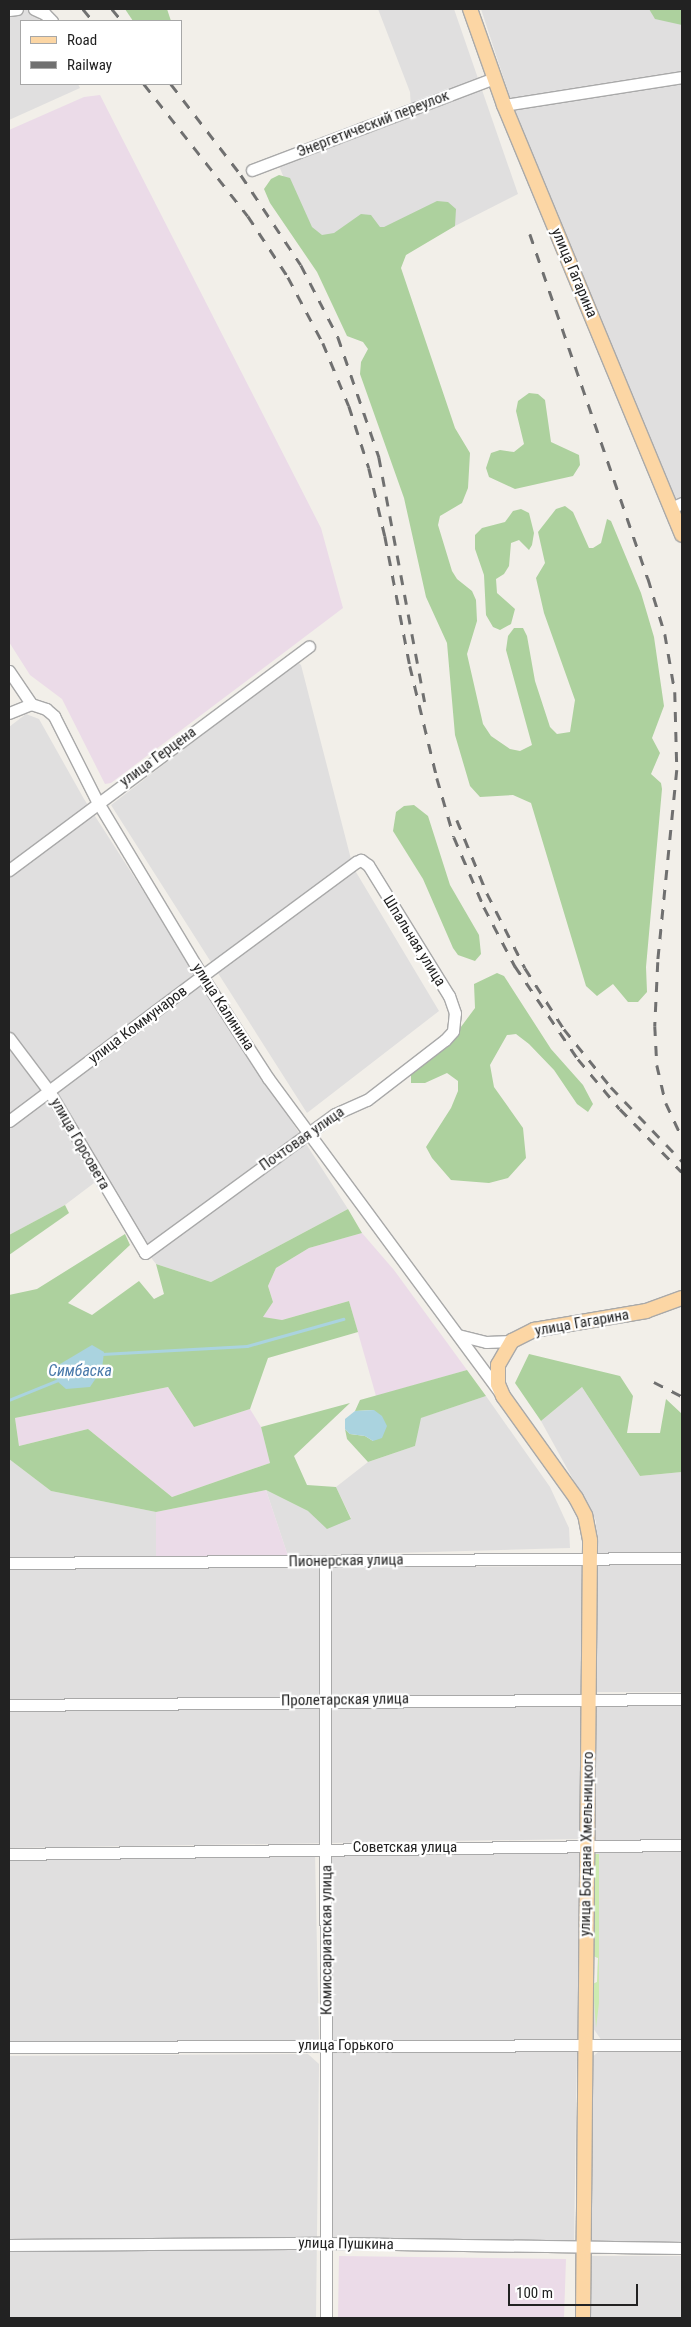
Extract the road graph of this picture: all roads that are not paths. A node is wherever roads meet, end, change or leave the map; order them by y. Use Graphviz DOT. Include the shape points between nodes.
graph roads {
  1 [pos="17,9"];
  2 [pos="34,9"];
  3 [pos="470,9"];
  4 [pos="9,10"];
  5 [pos="51,20"];
  6 [pos="682,77"];
  7 [pos="494,78"];
  8 [pos="504,105"];
  9 [pos="252,170"];
  10 [pos="677,505"];
  11 [pos="682,535"];
  12 [pos="310,646"];
  13 [pos="9,671"];
  14 [pos="31,704"];
  15 [pos="9,713"];
  16 [pos="98,801"];
  17 [pos="365,862"];
  18 [pos="9,870"];
  19 [pos="202,976"];
  20 [pos="455,1023"];
  21 [pos="9,1038"];
  22 [pos="49,1092"];
  23 [pos="9,1121"];
  24 [pos="308,1134"];
  25 [pos="145,1254"];
  26 [pos="682,1298"];
  27 [pos="458,1335"];
  28 [pos="512,1341"];
  29 [pos="503,1396"];
  30 [pos="590,1558"];
  31 [pos="682,1558"];
  32 [pos="326,1562"];
  33 [pos="9,1564"];
  34 [pos="588,1697"];
  35 [pos="682,1698"];
  36 [pos="323,1700"];
  37 [pos="9,1705"];
  38 [pos="682,1844"];
  39 [pos="588,1847"];
  40 [pos="327,1849"];
  41 [pos="9,1854"];
  42 [pos="682,2045"];
  43 [pos="327,2046"];
  44 [pos="584,2046"];
  45 [pos="9,2047"];
  46 [pos="326,2243"];
  47 [pos="9,2245"];
  48 [pos="583,2248"];
  49 [pos="682,2248"];
  50 [pos="326,2318"];
  51 [pos="583,2318"];
  1 -- 4 [label="street"];
  2 -- 5 [label="street"];
  3 -- 7 [label="main road, улица Гагарина"];
  6 -- 8 [label="street"];
  7 -- 8 [label="main road, улица Гагарина"];
  7 -- 9 [label="street, Энергетический переулок"];
  8 -- 10 [label="main road, улица Гагарина"];
  10 -- 11 [label="main road, улица Гагарина"];
  12 -- 16 [label="street, улица Герцена"];
  13 -- 14 [label="street, улица Калинина"];
  14 -- 15 [label="street"];
  14 -- 16 [label="street, улица Калинина" via="46,709 54,716"];
  16 -- 18 [label="street, улица Герцена"];
  16 -- 19 [label="street, улица Калинина"];
  17 -- 19 [label="street, улица Коммунаров" via="356,862"];
  17 -- 20 [label="street, Шпальная улица" via="449,996"];
  19 -- 22 [label="street, улица Коммунаров"];
  19 -- 24 [label="street, улица Калинина"];
  20 -- 24 [label="street, Почтовая улица" via="445,1040 367,1100 335,1114"];
  21 -- 22 [label="street, улица Горсовета"];
  22 -- 23 [label="street, улица Коммунаров"];
  22 -- 25 [label="street, улица Горсовета"];
  24 -- 25 [label="street, Почтовая улица"];
  24 -- 27 [label="street, улица Калинина"];
  26 -- 28 [label="main road, улица Гагарина" via="646,1311 534,1330"];
  27 -- 28 [label="street" via="486,1342"];
  27 -- 29 [label="street, улица Калинина"];
  28 -- 29 [label="main road" via="498,1365 498,1384"];
  29 -- 30 [label="main road, улица Богдана Хмельницкого" via="576,1498 588,1527"];
  30 -- 31 [label="street, Пионерская улица"];
  30 -- 32 [label="street, Пионерская улица"];
  30 -- 34 [label="main road, улица Богдана Хмельницкого"];
  32 -- 33 [label="street, Пионерская улица"];
  32 -- 36 [label="street, Комиссариатская улица"];
  34 -- 35 [label="street, Пролетарская улица"];
  34 -- 36 [label="street, Пролетарская улица"];
  34 -- 39 [label="main road, улица Богдана Хмельницкого"];
  36 -- 37 [label="street, Пролетарская улица"];
  36 -- 40 [label="street, Комиссариатская улица"];
  38 -- 39 [label="street, Советская улица"];
  39 -- 40 [label="street, Советская улица"];
  39 -- 44 [label="main road, улица Богдана Хмельницкого"];
  40 -- 41 [label="street, Советская улица"];
  40 -- 43 [label="street, Комиссариатская улица"];
  42 -- 44 [label="street, улица Горького"];
  43 -- 44 [label="street, улица Горького"];
  43 -- 45 [label="street, улица Горького"];
  43 -- 46 [label="street, Комиссариатская улица"];
  44 -- 48 [label="main road, улица Богдана Хмельницкого"];
  46 -- 47 [label="street, улица Пушкина"];
  46 -- 48 [label="street, улица Пушкина"];
  46 -- 50 [label="street, Комиссариатская улица"];
  48 -- 49 [label="street, улица Пушкина"];
  48 -- 51 [label="main road, улица Богдана Хмельницкого"];
}
